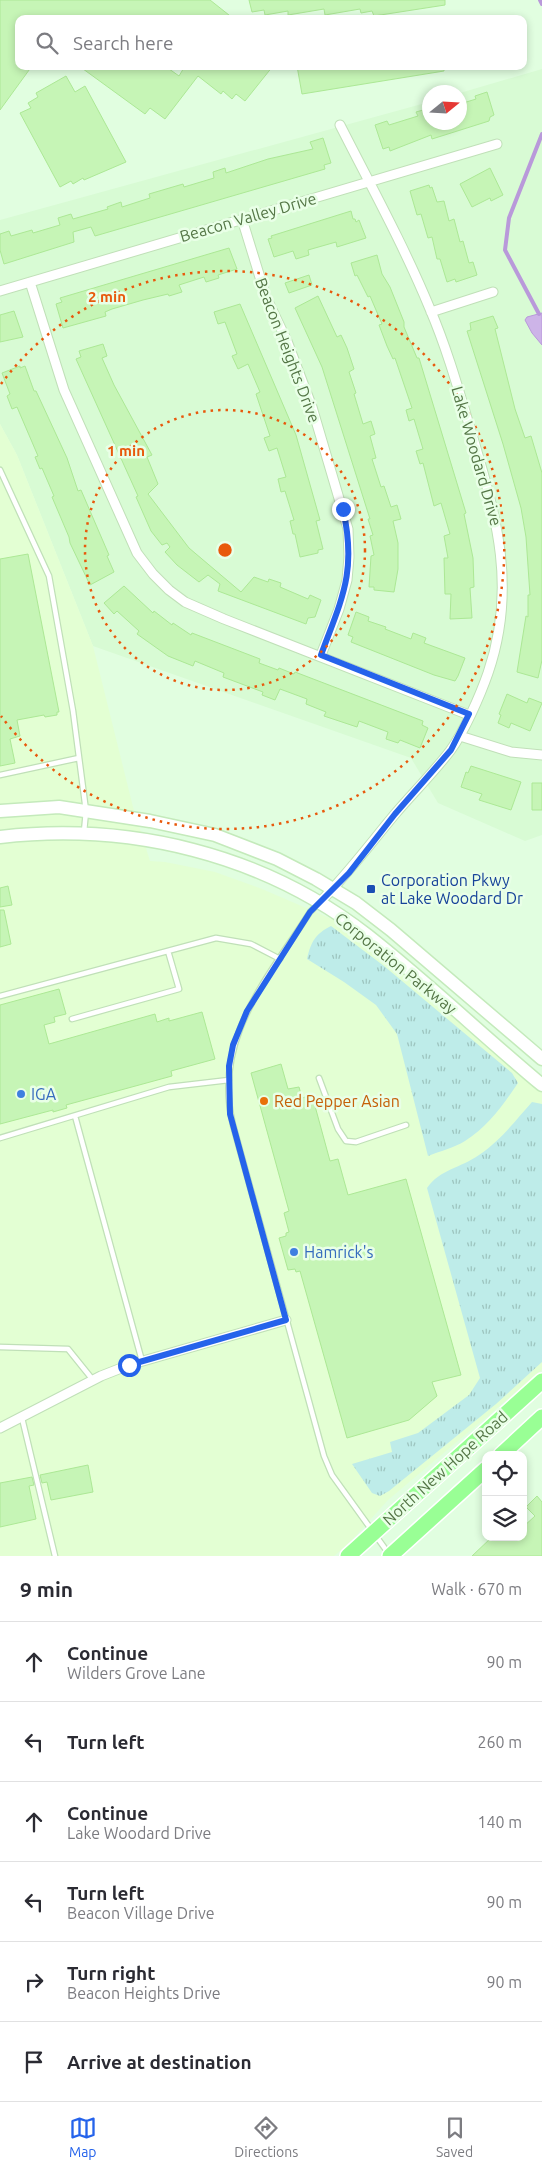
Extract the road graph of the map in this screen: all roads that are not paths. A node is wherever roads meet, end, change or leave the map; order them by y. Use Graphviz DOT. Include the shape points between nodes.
graph roads {
  1 [pos="340,125"];
  2 [pos="497,144"];
  3 [pos="369,182"];
  4 [pos="242,219"];
  5 [pos="30,282"];
  6 [pos="0,291"];
  7 [pos="493,292"];
  8 [pos="431,312"];
  9 [pos="0,470"];
  10 [pos="321,655"];
  11 [pos="469,714"];
  12 [pos="460,736"];
  13 [pos="542,755"];
  14 [pos="79,758"];
  15 [pos="0,775"];
  16 [pos="0,811"];
  17 [pos="86,811"];
  18 [pos="84,834"];
  19 [pos="0,837"];
  20 [pos="333,889"];
  21 [pos="319,903"];
  22 [pos="168,950"];
  23 [pos="280,959"];
  24 [pos="0,996"];
  25 [pos="72,1019"];
  26 [pos="542,1059"];
  27 [pos="318,1078"];
  28 [pos="229,1080"];
  29 [pos="542,1085"];
  30 [pos="75,1116"];
  31 [pos="406,1125"];
  32 [pos="0,1138"];
  33 [pos="286,1320"];
  34 [pos="0,1347"];
  35 [pos="142,1361"];
  36 [pos="93,1380"];
  37 [pos="542,1380"];
  38 [pos="542,1417"];
  39 [pos="22,1418"];
  40 [pos="0,1428"];
  41 [pos="505,1451"];
  42 [pos="482,1473"];
  43 [pos="375,1532"];
  44 [pos="55,1556"];
  45 [pos="348,1556"];
  46 [pos="390,1556"];
  1 -- 3 [label="street, Lake Woodard Drive"];
  2 -- 3 [label="street, Beacon Valley Drive"];
  3 -- 4 [label="street, Beacon Valley Drive"];
  3 -- 8 [label="street, Lake Woodard Drive"];
  4 -- 5 [label="street, Beacon Valley Drive"];
  4 -- 10 [label="street, Beacon Heights Drive" via="266,297 290,347 312,406 348,529 350,557 347,580"];
  5 -- 6 [label="street, Beacon Valley Drive"];
  5 -- 10 [label="street" via="64,390 127,532 153,574 186,602"];
  7 -- 8 [label="street"];
  8 -- 11 [label="street, Lake Woodard Drive" via="493,504 501,559 502,607 496,645 488,674"];
  9 -- 14 [label="lane" via="49,576"];
  10 -- 11 [label="street"];
  11 -- 12 [label="street, Lake Woodard Drive"];
  12 -- 13 [label="street" via="511,752"];
  12 -- 20 [label="street, Lake Woodard Drive"];
  14 -- 15 [label="lane"];
  14 -- 17 [label="lane"];
  16 -- 17 [label="main road, Corporation Parkway" via="59,807"];
  17 -- 18 [label="lane"];
  17 -- 20 [label="main road, Corporation Parkway" via="150,820 215,835 277,859"];
  18 -- 19 [label="main road, Corporation Parkway" via="37,833"];
  18 -- 21 [label="main road, Corporation Parkway" via="144,839 207,853 267,876"];
  20 -- 21 [label="street, Lake Woodard Drive"];
  20 -- 26 [label="main road, Corporation Parkway" via="390,930"];
  21 -- 23 [label="lane"];
  21 -- 29 [label="main road, Corporation Parkway" via="366,934"];
  22 -- 23 [label="lane" via="216,938 251,944"];
  22 -- 24 [label="lane"];
  22 -- 25 [label="lane" via="180,989"];
  23 -- 28 [label="lane" via="237,1033 230,1058"];
  27 -- 31 [label="lane" via="346,1141 356,1142"];
  28 -- 30 [label="lane" via="169,1087"];
  28 -- 33 [label="lane" via="233,1126"];
  30 -- 32 [label="lane"];
  30 -- 35 [label="lane"];
  33 -- 35 [label="street"];
  33 -- 43 [label="lane" via="324,1456 332,1475"];
  34 -- 36 [label="lane" via="68,1349"];
  35 -- 36 [label="street"];
  36 -- 39 [label="street"];
  37 -- 43 [label="main road, North New Hope Road"];
  38 -- 41 [label="main road, North New Hope Road"];
  39 -- 40 [label="street"];
  39 -- 44 [label="lane"];
  42 -- 46 [label="main road, North New Hope Road"];
  43 -- 45 [label="main road, North New Hope Road"];
  43 -- 46 [label="lane"];
}
